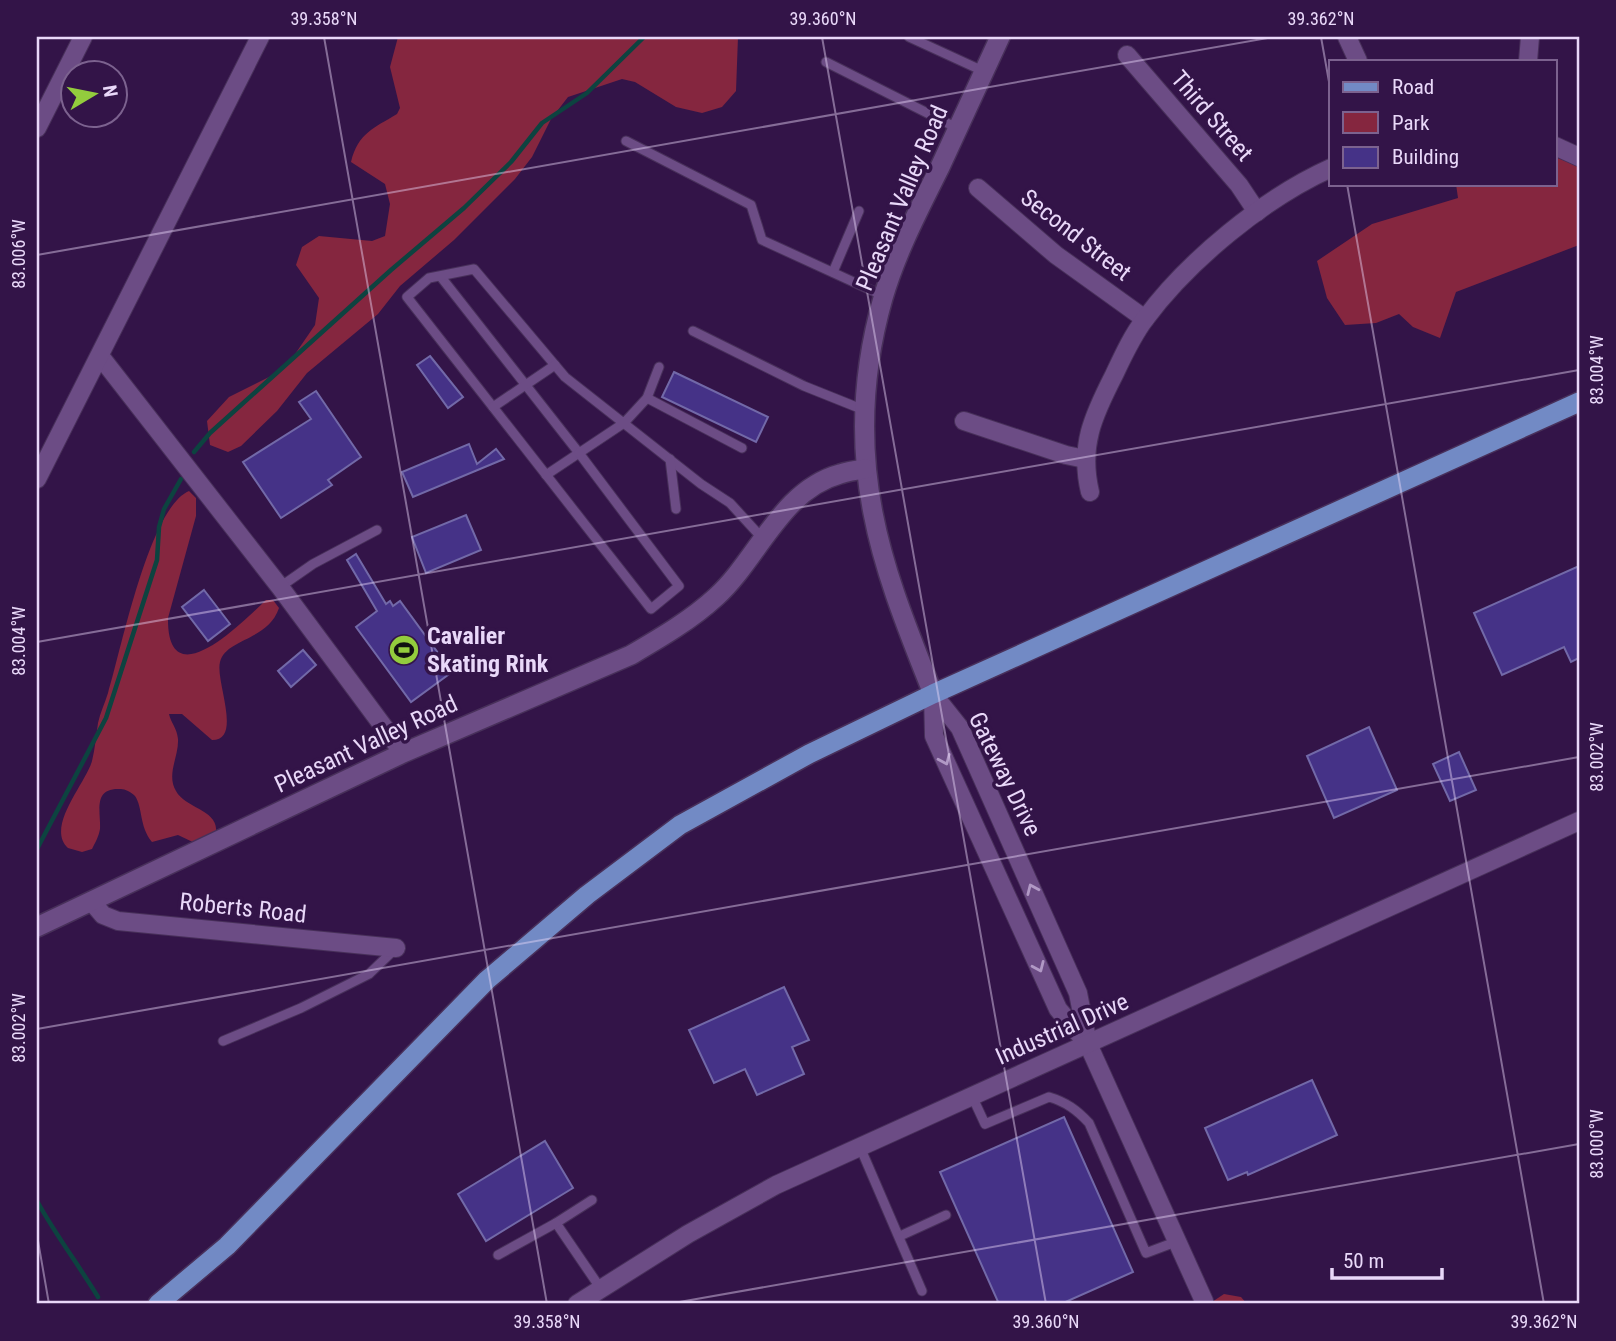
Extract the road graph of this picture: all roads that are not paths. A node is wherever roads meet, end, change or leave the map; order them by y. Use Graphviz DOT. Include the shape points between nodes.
graph roads {
  1 [pos="83,37"];
  2 [pos="260,37"];
  3 [pos="909,37"];
  4 [pos="1000,37"];
  5 [pos="1347,37"];
  6 [pos="1530,37"];
  7 [pos="1127,55"];
  8 [pos="1358,60"];
  9 [pos="1528,60"];
  10 [pos="827,62"];
  11 [pos="984,72"];
  12 [pos="37,128"];
  13 [pos="957,128"];
  14 [pos="625,141"];
  15 [pos="1556,146"];
  16 [pos="1579,157"];
  17 [pos="1329,169"];
  18 [pos="978,188"];
  19 [pos="859,212"];
  20 [pos="1256,212"];
  21 [pos="832,272"];
  22 [pos="441,277"];
  23 [pos="884,296"];
  24 [pos="1145,319"];
  25 [pos="693,331"];
  26 [pos="100,356"];
  27 [pos="555,365"];
  28 [pos="659,368"];
  29 [pos="525,385"];
  30 [pos="648,398"];
  31 [pos="1579,402"];
  32 [pos="493,407"];
  33 [pos="864,410"];
  34 [pos="964,421"];
  35 [pos="624,423"];
  36 [pos="742,447"];
  37 [pos="579,453"];
  38 [pos="670,459"];
  39 [pos="1085,459"];
  40 [pos="866,469"];
  41 [pos="546,475"];
  42 [pos="37,479"];
  43 [pos="1090,492"];
  44 [pos="676,509"];
  45 [pos="377,530"];
  46 [pos="762,540"];
  47 [pos="280,587"];
  48 [pos="933,694"];
  49 [pos="403,753"];
  50 [pos="1579,821"];
  51 [pos="92,902"];
  52 [pos="37,927"];
  53 [pos="396,948"];
  54 [pos="223,1041"];
  55 [pos="1088,1044"];
  56 [pos="972,1096"];
  57 [pos="860,1147"];
  58 [pos="592,1200"];
  59 [pos="946,1215"];
  60 [pos="556,1223"];
  61 [pos="900,1236"];
  62 [pos="1178,1241"];
  63 [pos="498,1255"];
  64 [pos="601,1289"];
  65 [pos="922,1291"];
  66 [pos="1204,1301"];
  67 [pos="158,1304"];
  68 [pos="577,1304"];
  1 -- 12 [label="street"];
  2 -- 26 [label="street"];
  3 -- 11 [label="lane"];
  4 -- 11 [label="street, Pleasant Valley Road"];
  5 -- 8 [label="street"];
  6 -- 9 [label="street"];
  7 -- 20 [label="street, Third Street" via="1239,185"];
  10 -- 13 [label="lane"];
  11 -- 13 [label="street, Pleasant Valley Road"];
  13 -- 23 [label="street, Pleasant Valley Road"];
  14 -- 21 [label="lane" via="751,205 762,240"];
  15 -- 16 [label="street"];
  17 -- 20 [label="street"];
  18 -- 24 [label="street, Second Street" via="1056,255"];
  19 -- 21 [label="lane"];
  20 -- 24 [label="street" via="1193,265"];
  21 -- 23 [label="lane"];
  22 -- 27 [label="lane" via="474,269"];
  22 -- 29 [label="lane"];
  22 -- 32 [label="lane" via="429,278 407,297"];
  23 -- 33 [label="street, Pleasant Valley Road" via="872,342"];
  24 -- 39 [label="street" via="1101,399 1087,435"];
  25 -- 33 [label="lane"];
  26 -- 42 [label="street"];
  26 -- 47 [label="street"];
  27 -- 29 [label="lane"];
  27 -- 35 [label="lane"];
  28 -- 30 [label="lane"];
  29 -- 32 [label="lane"];
  29 -- 37 [label="lane"];
  30 -- 35 [label="lane"];
  30 -- 36 [label="lane"];
  31 -- 48 [label="main road"];
  32 -- 41 [label="lane"];
  33 -- 40 [label="street, Pleasant Valley Road"];
  34 -- 39 [label="street"];
  35 -- 37 [label="lane"];
  35 -- 38 [label="lane"];
  37 -- 41 [label="lane"];
  37 -- 41 [label="lane" via="679,586 651,609"];
  38 -- 44 [label="lane"];
  38 -- 46 [label="lane" via="730,503"];
  39 -- 43 [label="street"];
  40 -- 46 [label="street, Pleasant Valley Road" via="838,474 804,492"];
  40 -- 48 [label="street, Pleasant Valley Road" via="886,566"];
  45 -- 47 [label="lane"];
  46 -- 49 [label="street, Pleasant Valley Road" via="716,597 662,637 631,655"];
  47 -- 49 [label="street"];
  55 -- 48 [label="street, Gateway Drive, one-way" via="1073,981 960,729"];
  48 -- 55 [label="street, Gateway Drive, one-way" via="934,736 1058,1009"];
  48 -- 67 [label="main road" via="808,754 680,825 587,895 487,981 227,1246"];
  49 -- 51 [label="street, Pleasant Valley Road"];
  50 -- 55 [label="street, Industrial Drive"];
  51 -- 52 [label="street, Pleasant Valley Road"];
  51 -- 53 [label="street, Roberts Road" via="103,915 118,921"];
  53 -- 54 [label="lane" via="369,974"];
  55 -- 56 [label="street, Industrial Drive"];
  55 -- 62 [label="street, Gateway Drive"];
  56 -- 57 [label="street, Industrial Drive"];
  56 -- 62 [label="lane" via="985,1124 1049,1097 1065,1101 1089,1123 1146,1253"];
  57 -- 61 [label="lane"];
  57 -- 64 [label="street, Industrial Drive" via="732,1208"];
  58 -- 60 [label="lane"];
  59 -- 61 [label="lane"];
  60 -- 63 [label="lane"];
  60 -- 64 [label="lane"];
  61 -- 65 [label="lane"];
  62 -- 66 [label="street, Gateway Drive"];
  64 -- 68 [label="street, Industrial Drive"];
}
